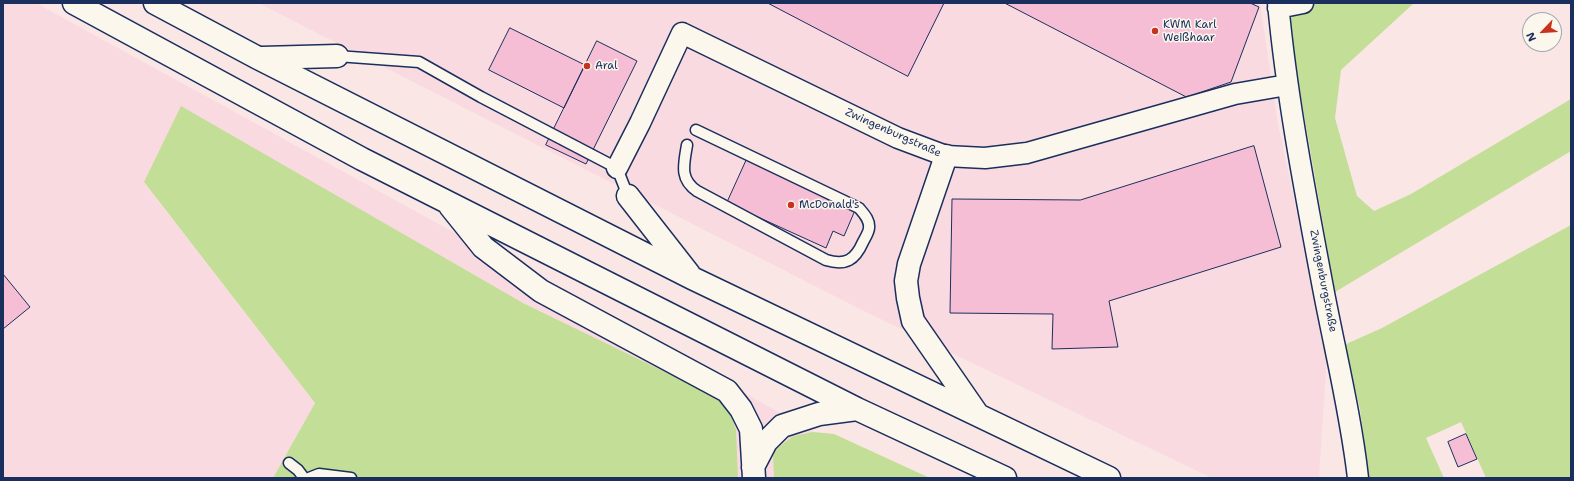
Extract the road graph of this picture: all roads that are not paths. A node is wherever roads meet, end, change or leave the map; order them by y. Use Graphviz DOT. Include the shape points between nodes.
graph roads {
  1 [pos="74,3"];
  2 [pos="155,3"];
  3 [pos="1303,3"];
  4 [pos="1278,5"];
  5 [pos="336,56"];
  6 [pos="258,58"];
  7 [pos="1287,85"];
  8 [pos="696,130"];
  9 [pos="687,145"];
  10 [pos="946,156"];
  11 [pos="617,168"];
  12 [pos="628,196"];
  13 [pos="446,201"];
  14 [pos="692,278"];
  15 [pos="857,409"];
  16 [pos="979,416"];
  17 [pos="289,463"];
  18 [pos="753,473"];
  19 [pos="304,478"];
  20 [pos="308,478"];
  21 [pos="351,478"];
  22 [pos="1005,478"];
  23 [pos="1110,478"];
  24 [pos="1358,478"];
  1 -- 13 [label="highway" via="362,159"];
  2 -- 6 [label="highway"];
  3 -- 4 [label="street"];
  4 -- 7 [label="street, Zwingenburgstraße"];
  5 -- 6 [label="highway"];
  5 -- 11 [label="lane" via="419,62 481,98"];
  6 -- 14 [label="highway"];
  7 -- 10 [label="street, Zwingenburgstraße" via="1235,94 1027,153 985,158"];
  7 -- 24 [label="street, Zwingenburgstraße" via="1324,294 1347,400"];
  8 -- 9 [label="lane" via="859,208 867,217 869,228 860,251 853,259 844,262 826,260 697,191 688,182 684,173"];
  10 -- 11 [label="street, Zwingenburgstraße" via="898,138 682,33"];
  10 -- 16 [label="highway" via="909,264 906,281 908,298 913,321"];
  11 -- 12 [label="lane"];
  12 -- 14 [label="highway"];
  13 -- 15 [label="highway"];
  13 -- 18 [label="highway" via="483,248 540,291 727,391 741,409 751,429"];
  14 -- 16 [label="highway"];
  15 -- 18 [label="highway" via="820,414 782,426 766,442"];
  15 -- 22 [label="highway"];
  16 -- 23 [label="highway"];
  17 -- 19 [label="lane"];
  20 -- 21 [label="lane" via="319,474"];
}
